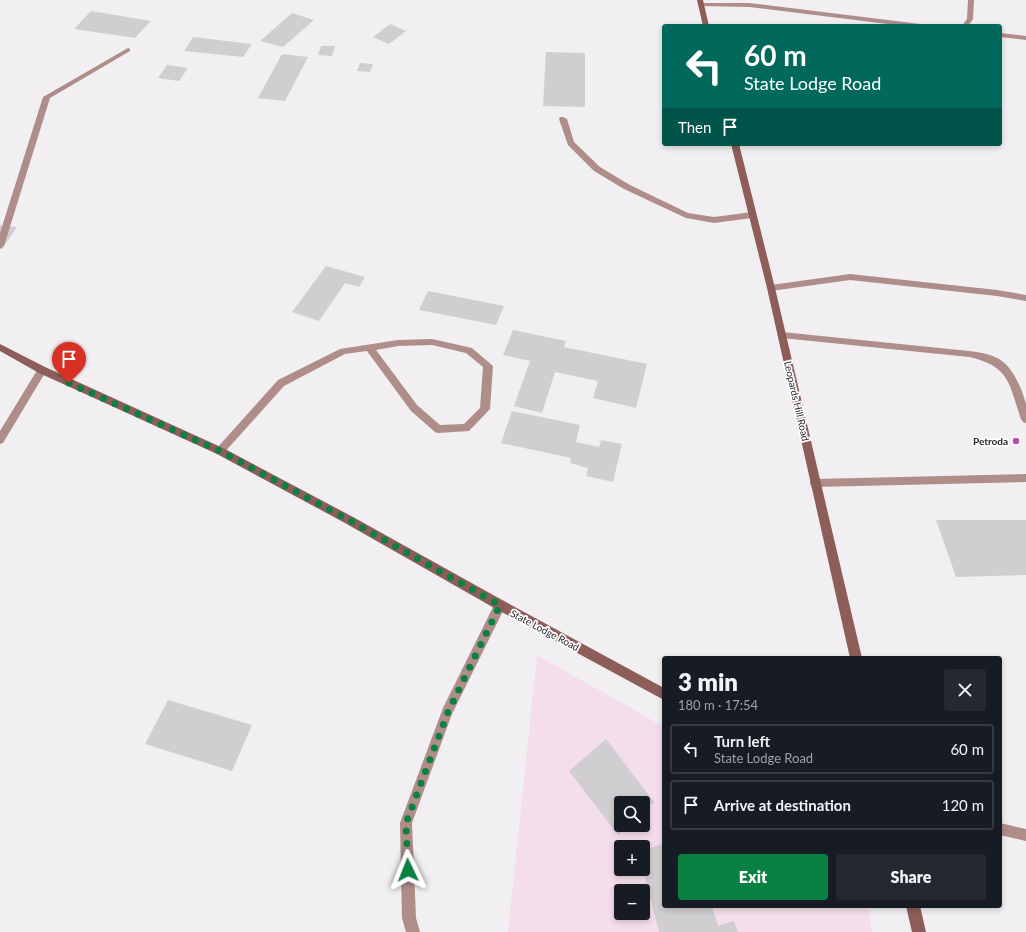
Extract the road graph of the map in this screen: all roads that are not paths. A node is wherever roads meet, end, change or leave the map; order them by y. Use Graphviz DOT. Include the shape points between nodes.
graph roads {
  1 [pos="971,0"];
  2 [pos="701,2"];
  3 [pos="706,24"];
  4 [pos="904,24"];
  5 [pos="966,24"];
  6 [pos="1002,35"];
  7 [pos="1026,38"];
  8 [pos="128,50"];
  9 [pos="563,119"];
  10 [pos="735,146"];
  11 [pos="752,215"];
  12 [pos="0,246"];
  13 [pos="771,288"];
  14 [pos="1026,298"];
  15 [pos="782,335"];
  16 [pos="0,347"];
  17 [pos="369,347"];
  18 [pos="42,370"];
  19 [pos="1026,419"];
  20 [pos="0,440"];
  21 [pos="220,451"];
  22 [pos="1026,478"];
  23 [pos="815,483"];
  24 [pos="500,605"];
  25 [pos="856,656"];
  26 [pos="662,693"];
  27 [pos="1002,829"];
  28 [pos="1026,835"];
  29 [pos="913,908"];
  30 [pos="413,932"];
  31 [pos="919,932"];
  1 -- 5 [label="street" via="970,19"];
  2 -- 3 [label="main road"];
  2 -- 4 [label="street" via="749,5"];
  6 -- 7 [label="street"];
  8 -- 12 [label="street" via="47,97"];
  9 -- 11 [label="street" via="571,143 597,169 627,187 686,215 714,220"];
  10 -- 11 [label="main road, Leopards Hill Road"];
  11 -- 13 [label="main road, Leopards Hill Road"];
  13 -- 14 [label="street" via="850,277"];
  13 -- 15 [label="main road, Leopards Hill Road"];
  15 -- 19 [label="street" via="985,357 999,364 1012,381"];
  15 -- 23 [label="main road, Leopards Hill Road"];
  16 -- 18 [label="main road, State Lodge Road"];
  17 -- 17 [label="street" via="432,342 469,350 488,366 485,409 466,428 438,429 414,408"];
  17 -- 21 [label="street" via="343,351 281,383"];
  18 -- 20 [label="street"];
  18 -- 21 [label="main road, State Lodge Road"];
  21 -- 24 [label="main road, State Lodge Road"];
  22 -- 23 [label="street"];
  23 -- 25 [label="main road, Leopards Hill Road"];
  24 -- 26 [label="main road, State Lodge Road"];
  24 -- 30 [label="street" via="448,712 406,823 409,918"];
  27 -- 28 [label="street"];
  29 -- 31 [label="main road"];
}
